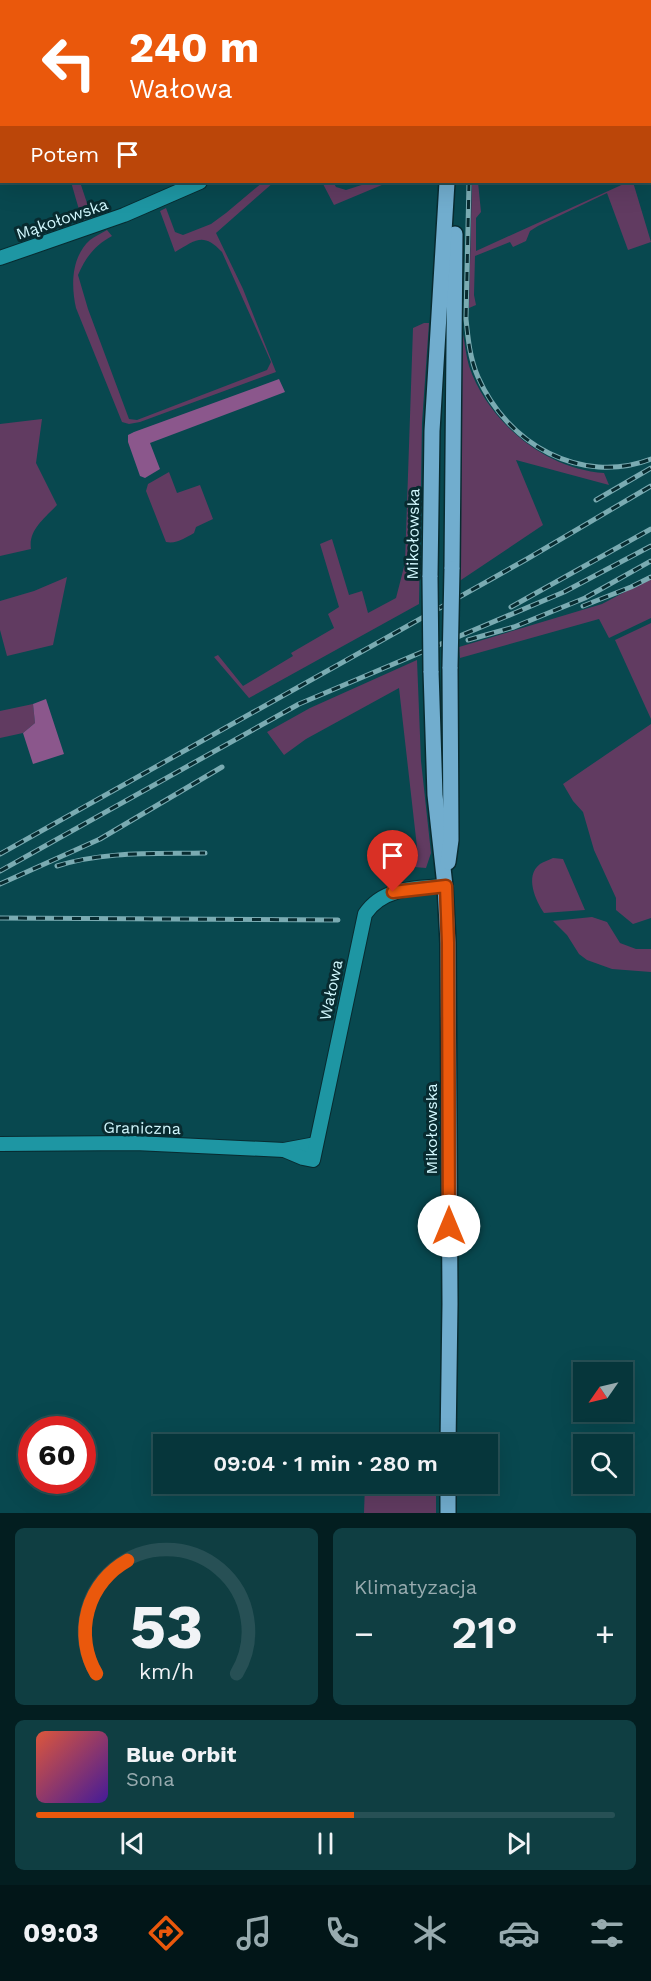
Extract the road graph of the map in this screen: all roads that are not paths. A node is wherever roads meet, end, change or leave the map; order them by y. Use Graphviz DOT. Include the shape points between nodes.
graph roads {
  1 [pos="198,183"];
  2 [pos="447,183"];
  3 [pos="456,183"];
  4 [pos="0,258"];
  5 [pos="446,886"];
  6 [pos="0,1144"];
  7 [pos="316,1144"];
  8 [pos="284,1150"];
  9 [pos="448,1434"];
  10 [pos="448,1494"];
  11 [pos="448,1513"];
  1 -- 4 [label="street, Mąkołowska" via="124,215"];
  2 -- 5 [label="main road, Mikołowska, bridge" via="432,431 430,577 435,795"];
  3 -- 5 [label="main road, Mikołowska, bridge" via="451,840"];
  5 -- 7 [label="street, Wałowa" via="393,892 380,897 365,914"];
  5 -- 9 [label="main road, Mikołowska"];
  6 -- 8 [label="street, Graniczna" via="135,1143"];
  7 -- 8 [label="street"];
  7 -- 8 [label="street, Wałowa" via="313,1160"];
  10 -- 11 [label="main road"];
}
